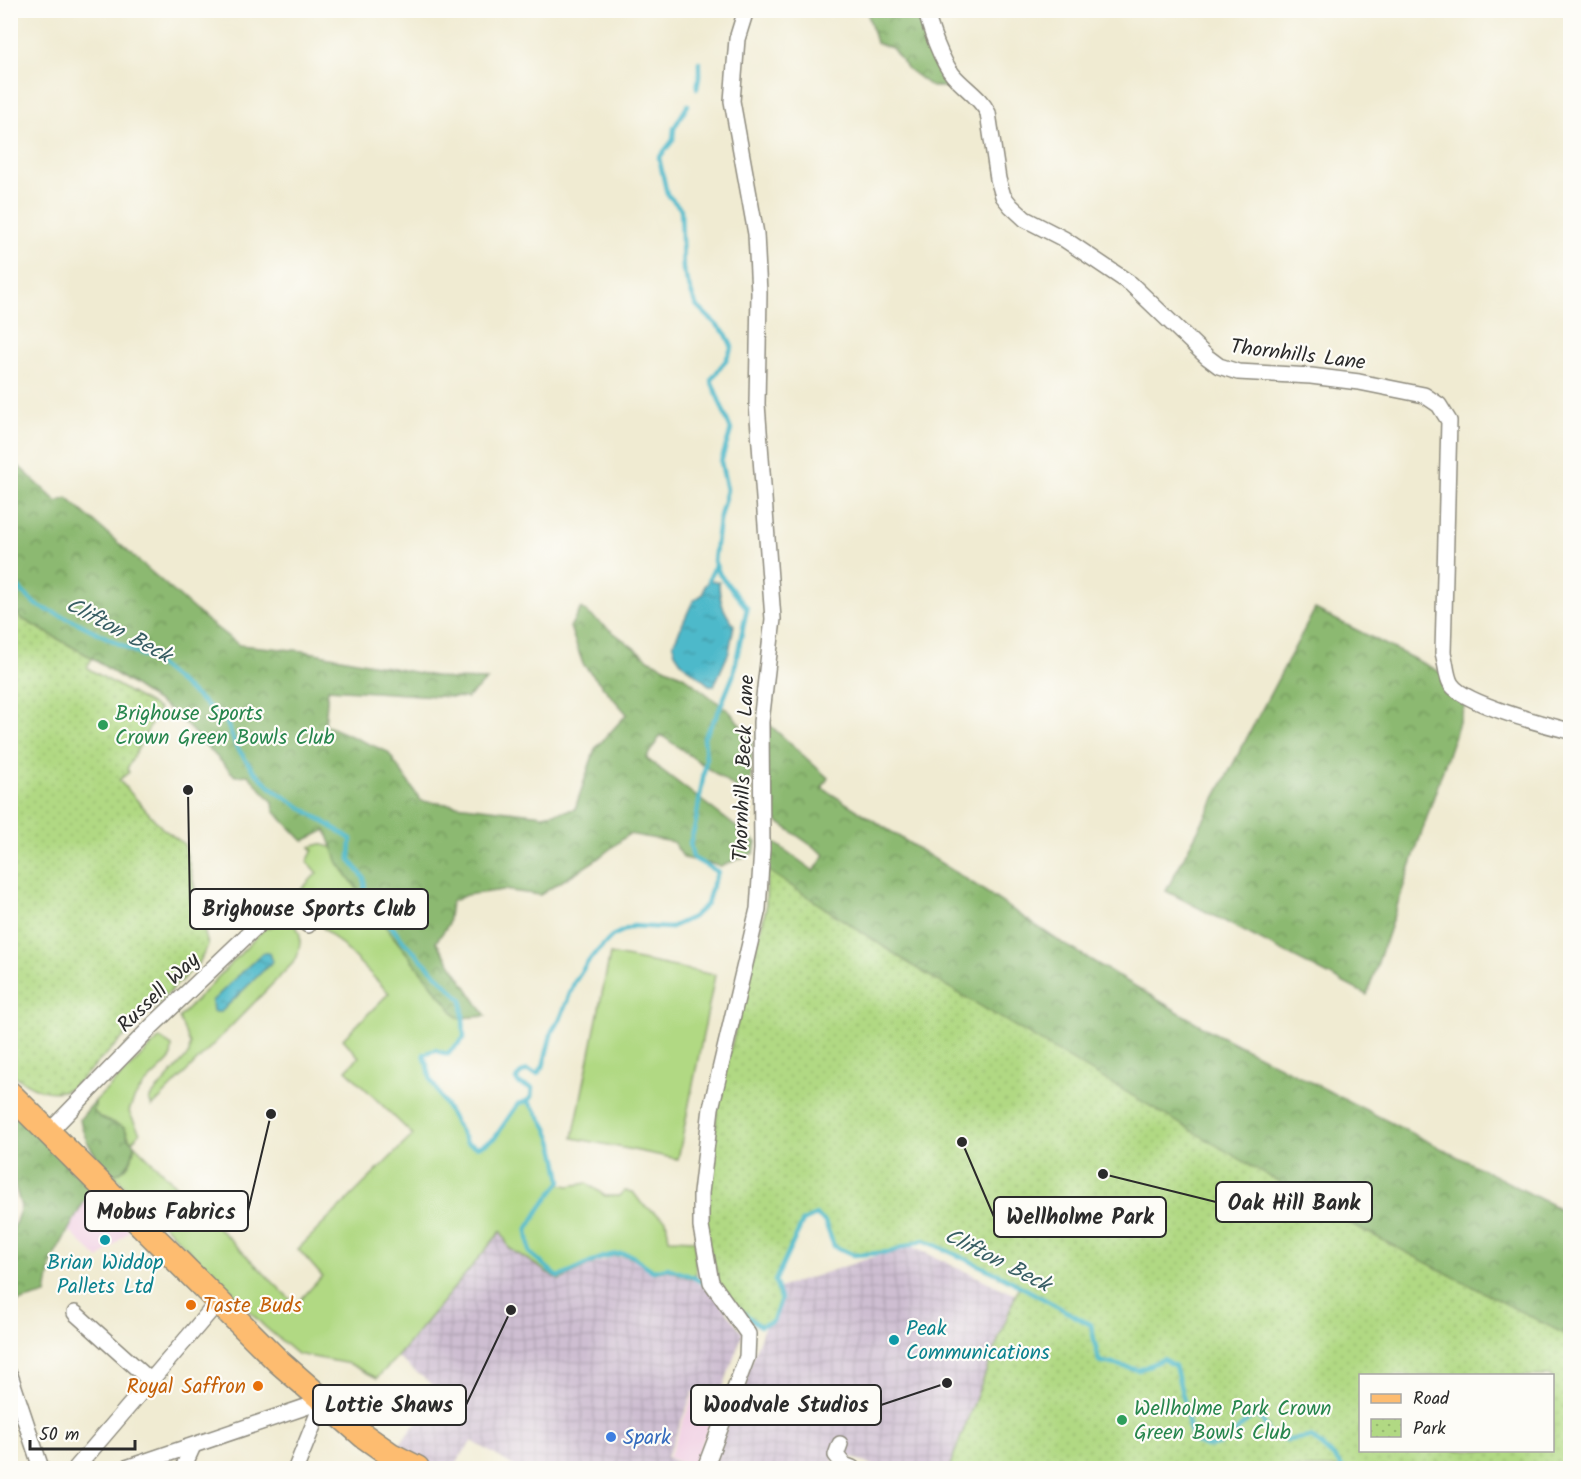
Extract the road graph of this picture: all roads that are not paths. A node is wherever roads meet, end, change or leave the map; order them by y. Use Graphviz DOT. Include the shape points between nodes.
graph roads {
  1 [pos="746,10"];
  2 [pos="927,10"];
  3 [pos="1570,731"];
  4 [pos="308,926"];
  5 [pos="10,1094"];
  6 [pos="49,1132"];
  7 [pos="218,1302"];
  8 [pos="75,1313"];
  9 [pos="10,1375"];
  10 [pos="151,1381"];
  11 [pos="323,1401"];
  12 [pos="840,1444"];
  13 [pos="193,1446"];
  14 [pos="40,1468"];
  15 [pos="76,1468"];
  16 [pos="126,1468"];
  17 [pos="183,1468"];
  18 [pos="296,1468"];
  19 [pos="417,1468"];
  20 [pos="705,1468"];
  21 [pos="852,1468"];
  1 -- 20 [label="street, Thornhills Beck Lane" via="737,39 732,101 756,234 757,404 774,619 761,722 762,849 758,909 711,1108 701,1193 702,1237 711,1282 748,1334 749,1345"];
  2 -- 3 [label="street, Thornhills Lane" via="930,28 951,74 988,113 1003,196 1025,219 1064,239 1131,284 1219,366 1238,372 1359,382 1424,396 1439,405 1449,421 1443,653 1451,683 1461,694 1538,724"];
  4 -- 6 [label="street, Russell Way" via="293,914 278,912 260,923"];
  5 -- 6 [label="main road"];
  6 -- 7 [label="main road"];
  7 -- 10 [label="street"];
  7 -- 11 [label="main road"];
  8 -- 10 [label="street"];
  9 -- 14 [label="street"];
  10 -- 15 [label="street"];
  11 -- 13 [label="street"];
  11 -- 18 [label="street"];
  11 -- 19 [label="main road" via="364,1437"];
  12 -- 21 [label="street" via="836,1455"];
  13 -- 16 [label="street"];
  13 -- 17 [label="street"];
}
